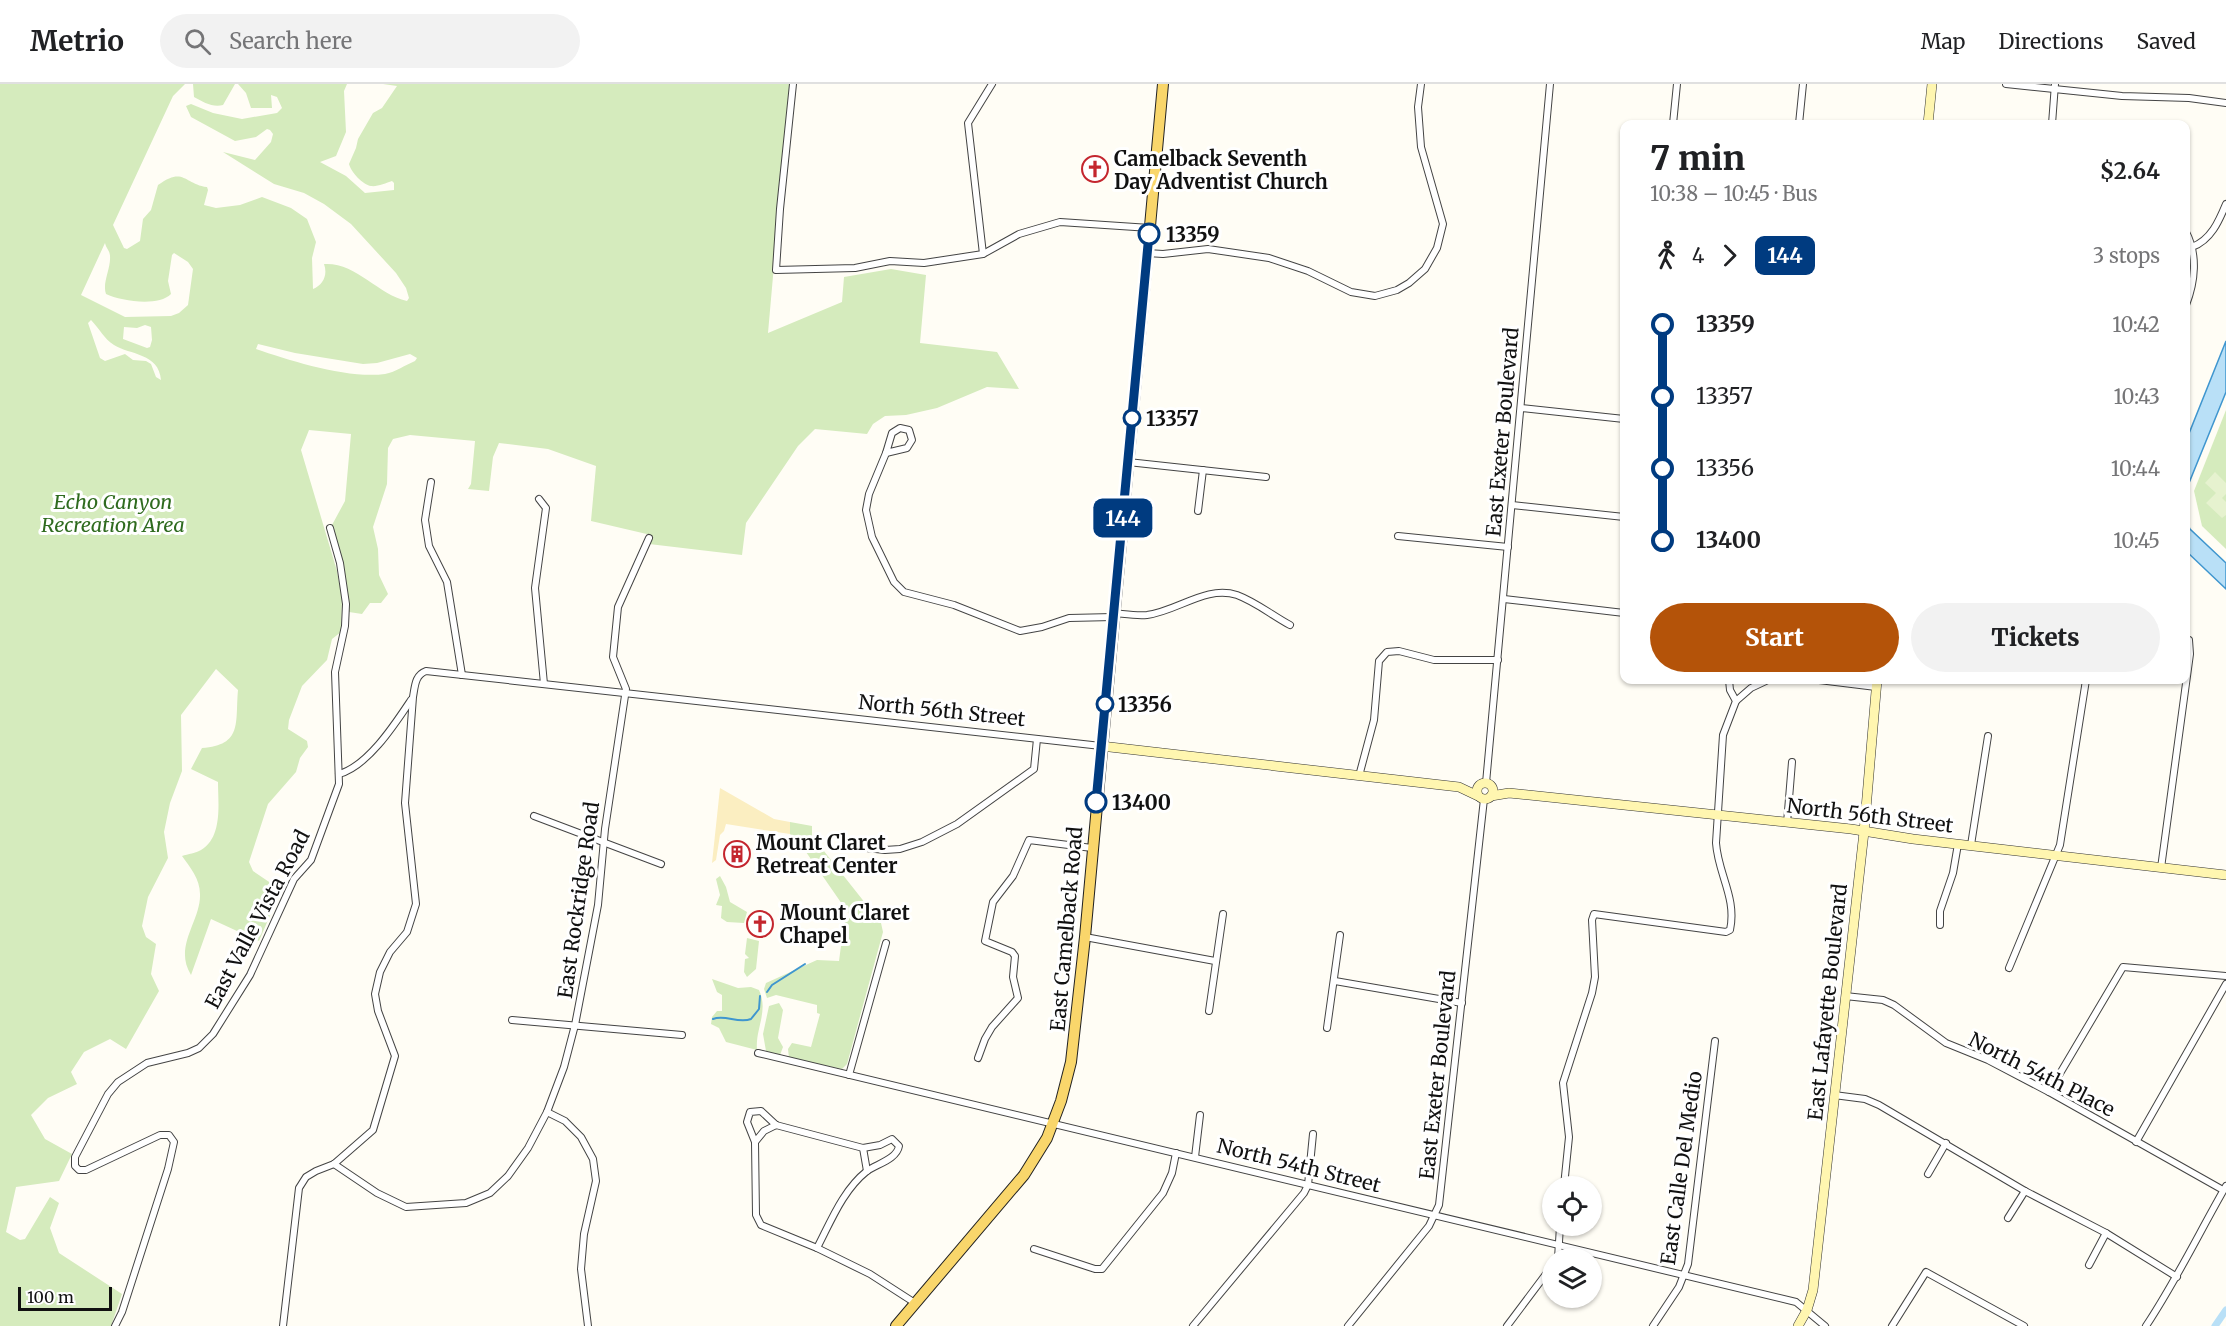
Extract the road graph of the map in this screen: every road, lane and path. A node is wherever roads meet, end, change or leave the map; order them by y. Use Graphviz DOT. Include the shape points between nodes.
graph roads {
  1 [pos="793,84"];
  2 [pos="992,84"];
  3 [pos="1163,84"];
  4 [pos="1421,84"];
  5 [pos="1550,84"];
  6 [pos="1677,84"];
  7 [pos="1803,84"];
  8 [pos="1932,84"];
  9 [pos="2006,84"];
  10 [pos="2055,87"];
  11 [pos="2226,103"];
  12 [pos="1673,120"];
  13 [pos="1799,120"];
  14 [pos="1928,120"];
  15 [pos="2052,120"];
  16 [pos="2226,204"];
  17 [pos="1150,228"];
  18 [pos="2190,242"];
  19 [pos="2193,250"];
  20 [pos="1147,253"];
  21 [pos="2190,253"];
  22 [pos="983,254"];
  23 [pos="2190,289"];
  24 [pos="1521,408"];
  25 [pos="1620,419"];
  26 [pos="886,453"];
  27 [pos="1128,462"];
  28 [pos="1203,470"];
  29 [pos="1266,477"];
  30 [pos="431,482"];
  31 [pos="539,499"];
  32 [pos="1512,505"];
  33 [pos="1198,511"];
  34 [pos="1620,517"];
  35 [pos="330,528"];
  36 [pos="1398,536"];
  37 [pos="648,538"];
  38 [pos="1508,547"];
  39 [pos="1504,599"];
  40 [pos="1620,613"];
  41 [pos="1114,615"];
  42 [pos="1290,626"];
  43 [pos="1498,660"];
  44 [pos="462,675"];
  45 [pos="544,684"];
  46 [pos="1729,684"];
  47 [pos="1760,684"];
  48 [pos="1876,684"];
  49 [pos="2085,684"];
  50 [pos="2186,684"];
  51 [pos="625,694"];
  52 [pos="413,697"];
  53 [pos="1736,701"];
  54 [pos="1988,736"];
  55 [pos="1037,739"];
  56 [pos="1101,746"];
  57 [pos="1792,762"];
  58 [pos="339,774"];
  59 [pos="1359,776"];
  60 [pos="1485,790"];
  61 [pos="534,816"];
  62 [pos="1718,816"];
  63 [pos="1787,823"];
  64 [pos="1864,832"];
  65 [pos="604,843"];
  66 [pos="1958,844"];
  67 [pos="1971,845"];
  68 [pos="839,848"];
  69 [pos="1092,848"];
  70 [pos="2055,856"];
  71 [pos="661,864"];
  72 [pos="2161,868"];
  73 [pos="2226,875"];
  74 [pos="1223,914"];
  75 [pos="1940,925"];
  76 [pos="1340,934"];
  77 [pos="1085,937"];
  78 [pos="886,943"];
  79 [pos="1215,961"];
  80 [pos="2009,968"];
  81 [pos="2226,976"];
  82 [pos="1335,981"];
  83 [pos="2226,984"];
  84 [pos="1845,996"];
  85 [pos="1462,1003"];
  86 [pos="1209,1011"];
  87 [pos="512,1020"];
  88 [pos="575,1025"];
  89 [pos="1327,1028"];
  90 [pos="682,1035"];
  91 [pos="1715,1041"];
  92 [pos="758,1053"];
  93 [pos="978,1058"];
  94 [pos="849,1075"];
  95 [pos="2049,1092"];
  96 [pos="1834,1095"];
  97 [pos="547,1113"];
  98 [pos="1200,1115"];
  99 [pos="1053,1124"];
  100 [pos="776,1125"];
  101 [pos="1313,1134"];
  102 [pos="755,1142"];
  103 [pos="2136,1142"];
  104 [pos="1946,1143"];
  105 [pos="863,1148"];
  106 [pos="1176,1153"];
  107 [pos="1195,1157"];
  108 [pos="334,1164"];
  109 [pos="867,1171"];
  110 [pos="1928,1173"];
  111 [pos="1565,1176"];
  112 [pos="1308,1185"];
  113 [pos="2225,1188"];
  114 [pos="2025,1191"];
  115 [pos="1436,1215"];
  116 [pos="2008,1218"];
  117 [pos="2106,1233"];
  118 [pos="1559,1236"];
  119 [pos="1558,1246"];
  120 [pos="817,1248"];
  121 [pos="1034,1249"];
  122 [pos="2089,1264"];
  123 [pos="1684,1275"];
  124 [pos="2177,1277"];
  125 [pos="1542,1279"];
  126 [pos="915,1303"];
  127 [pos="1807,1310"];
  128 [pos="115,1326"];
  129 [pos="283,1326"];
  130 [pos="588,1326"];
  131 [pos="896,1326"];
  132 [pos="1193,1326"];
  133 [pos="1348,1326"];
  134 [pos="1507,1326"];
  135 [pos="1653,1326"];
  136 [pos="1798,1326"];
  137 [pos="1825,1326"];
  138 [pos="1892,1326"];
  139 [pos="2024,1326"];
  140 [pos="2146,1326"];
  1 -- 22 [label="street" via="776,270 855,268 890,261 924,263"];
  2 -- 22 [label="street" via="968,123"];
  3 -- 17 [label="main road, East Camelback Road"];
  4 -- 20 [label="street" via="1421,147 1443,224 1437,248 1425,269 1397,290 1375,296 1351,292 1308,271 1238,252 1208,249"];
  5 -- 24 [label="street, East Exeter Boulevard"];
  6 -- 12 [label="street"];
  7 -- 13 [label="street"];
  8 -- 14 [label="main road"];
  9 -- 10 [label="street"];
  10 -- 11 [label="street"];
  10 -- 15 [label="street"];
  16 -- 19 [label="street" via="2218,223"];
  17 -- 20 [label="main road, East Camelback Road"];
  17 -- 22 [label="street" via="1060,222 1019,234"];
  18 -- 19 [label="street"];
  19 -- 21 [label="street"];
  19 -- 23 [label="street"];
  20 -- 27 [label="main road, East Camelback Road"];
  24 -- 25 [label="street"];
  24 -- 32 [label="street, East Exeter Boulevard"];
  26 -- 26 [label="street" via="892,433 900,428 909,430 912,440 907,448"];
  26 -- 41 [label="street" via="866,510 872,537 894,582 904,592 954,605 1020,631 1069,618"];
  27 -- 28 [label="street"];
  27 -- 41 [label="main road, East Camelback Road"];
  28 -- 29 [label="street"];
  28 -- 33 [label="street"];
  30 -- 44 [label="street" via="425,520 429,546 447,582"];
  31 -- 45 [label="street" via="546,508 535,588"];
  32 -- 34 [label="street"];
  32 -- 38 [label="street, East Exeter Boulevard"];
  35 -- 58 [label="street, East Valle Vista Road" via="346,604 335,672"];
  36 -- 38 [label="street"];
  37 -- 51 [label="street, East Rockridge Road" via="618,607 613,657"];
  38 -- 39 [label="street, East Exeter Boulevard"];
  39 -- 40 [label="street"];
  39 -- 43 [label="street, East Exeter Boulevard"];
  41 -- 42 [label="street" via="1147,615 1201,596 1224,593 1250,602"];
  41 -- 56 [label="main road, East Camelback Road"];
  43 -- 59 [label="street" via="1434,660 1400,651 1387,652 1379,661 1374,720"];
  43 -- 60 [label="street, East Exeter Boulevard"];
  44 -- 45 [label="street, North 56th Street"];
  44 -- 52 [label="street, North 56th Street" via="426,671 416,680"];
  45 -- 51 [label="street, North 56th Street"];
  46 -- 53 [label="street"];
  47 -- 53 [label="street"];
  48 -- 64 [label="main road, East Lafayette Boulevard"];
  49 -- 70 [label="street"];
  50 -- 72 [label="street"];
  51 -- 55 [label="street, North 56th Street"];
  51 -- 65 [label="street, East Rockridge Road"];
  52 -- 58 [label="street" via="370,753 351,771"];
  52 -- 108 [label="street" via="405,803 416,904 407,932 380,972 375,994 395,1056 373,1130"];
  53 -- 62 [label="street" via="1723,735"];
  54 -- 67 [label="street"];
  55 -- 56 [label="street, North 56th Street"];
  55 -- 68 [label="street" via="1034,769 940,834 900,849"];
  56 -- 59 [label="main road, North 56th Street"];
  56 -- 69 [label="main road, East Camelback Road"];
  57 -- 63 [label="street"];
  58 -- 128 [label="street, East Valle Vista Road" via="311,860 294,879 250,975 219,1025 199,1048 147,1063 118,1082 75,1157 75,1166 86,1170 160,1135 169,1135 174,1142"];
  59 -- 60 [label="main road, North 56th Street"];
  60 -- 62 [label="main road, North 56th Street"];
  60 -- 85 [label="street, East Exeter Boulevard"];
  61 -- 65 [label="street"];
  62 -- 63 [label="main road, North 56th Street"];
  62 -- 111 [label="street" via="1716,853 1731,896 1730,930 1594,914 1592,993 1563,1083 1569,1137"];
  63 -- 64 [label="main road, North 56th Street"];
  64 -- 66 [label="main road, North 56th Street"];
  64 -- 84 [label="main road, East Lafayette Boulevard"];
  65 -- 71 [label="street"];
  65 -- 88 [label="street, East Rockridge Road" via="589,960"];
  66 -- 67 [label="main road, North 56th Street"];
  66 -- 75 [label="street" via="1940,911"];
  67 -- 70 [label="main road, North 56th Street"];
  69 -- 77 [label="main road, East Camelback Road"];
  69 -- 93 [label="street" via="1029,840 1013,876 996,895 984,941 1015,956 1013,977 1018,998 988,1033"];
  70 -- 72 [label="main road, North 56th Street"];
  70 -- 80 [label="street"];
  72 -- 73 [label="main road, North 56th Street"];
  74 -- 79 [label="street"];
  76 -- 82 [label="street"];
  77 -- 79 [label="street"];
  77 -- 99 [label="main road, East Camelback Road" via="1071,1062"];
  78 -- 94 [label="street"];
  79 -- 86 [label="street"];
  81 -- 95 [label="street" via="2122,967"];
  82 -- 85 [label="street"];
  82 -- 89 [label="street"];
  83 -- 103 [label="street"];
  84 -- 95 [label="street, North 54th Place" via="1894,1005 1946,1043"];
  84 -- 96 [label="main road, East Lafayette Boulevard"];
  85 -- 115 [label="street, East Exeter Boulevard"];
  87 -- 88 [label="street"];
  88 -- 90 [label="street"];
  88 -- 97 [label="street, East Rockridge Road"];
  91 -- 123 [label="street, East Calle Del Medio"];
  92 -- 94 [label="street, North 54th Street"];
  94 -- 99 [label="street, North 54th Street"];
  95 -- 103 [label="street, North 54th Place"];
  96 -- 104 [label="street" via="1865,1099"];
  96 -- 127 [label="main road, East Lafayette Boulevard" via="1813,1290"];
  97 -- 108 [label="street, East Rockridge Road" via="500,1186 466,1203 406,1207 376,1193"];
  97 -- 130 [label="street" via="565,1121 581,1137 593,1159 596,1181 584,1233 581,1269"];
  98 -- 107 [label="street"];
  99 -- 106 [label="street, North 54th Street"];
  99 -- 126 [label="main road, East Camelback Road" via="1024,1175"];
  100 -- 102 [label="street"];
  100 -- 102 [label="street" via="761,1111 750,1112 747,1122"];
  100 -- 105 [label="street"];
  101 -- 112 [label="street"];
  102 -- 120 [label="street" via="756,1215 761,1226"];
  103 -- 113 [label="street, North 54th Place"];
  104 -- 110 [label="street"];
  104 -- 114 [label="street"];
  105 -- 109 [label="street"];
  105 -- 109 [label="street" via="892,1139 897,1141 899,1151"];
  106 -- 107 [label="street, North 54th Street"];
  106 -- 121 [label="street" via="1163,1193 1100,1269"];
  107 -- 112 [label="street, North 54th Street"];
  108 -- 129 [label="street" via="306,1177 299,1188"];
  109 -- 120 [label="street" via="845,1195"];
  112 -- 115 [label="street, North 54th Street"];
  112 -- 132 [label="street"];
  113 -- 124 [label="street"];
  114 -- 116 [label="street"];
  114 -- 117 [label="street"];
  115 -- 119 [label="street, North 54th Street"];
  115 -- 133 [label="street, East Exeter Boulevard"];
  117 -- 122 [label="street"];
  117 -- 124 [label="street"];
  118 -- 119 [label="street"];
  119 -- 123 [label="street, North 54th Street"];
  120 -- 126 [label="street" via="870,1274"];
  123 -- 127 [label="street, North 54th Street" via="1796,1302"];
  123 -- 135 [label="street, East Calle Del Medio"];
  124 -- 140 [label="street"];
  125 -- 134 [label="street"];
  126 -- 131 [label="main road, East Camelback Road"];
  127 -- 136 [label="main road, East Lafayette Boulevard"];
  127 -- 137 [label="street, North 54th Street"];
  138 -- 139 [label="street" via="1926,1272"];
}
